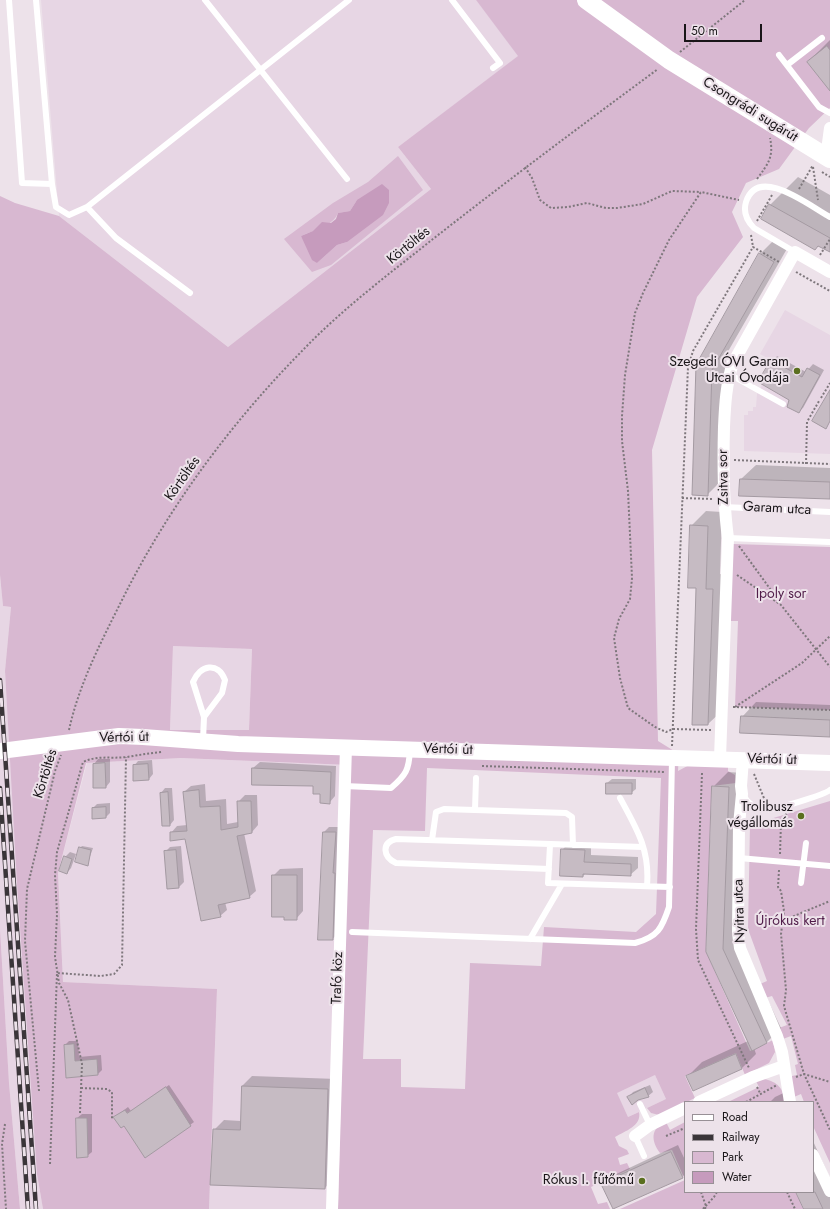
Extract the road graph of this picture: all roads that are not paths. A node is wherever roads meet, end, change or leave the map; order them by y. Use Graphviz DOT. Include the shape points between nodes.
graph roads {
  1 [pos="9,0"];
  2 [pos="36,0"];
  3 [pos="205,0"];
  4 [pos="349,0"];
  5 [pos="452,0"];
  6 [pos="586,0"];
  7 [pos="822,38"];
  8 [pos="779,55"];
  9 [pos="787,65"];
  10 [pos="493,68"];
  11 [pos="260,70"];
  12 [pos="830,113"];
  13 [pos="830,128"];
  14 [pos="823,159"];
  15 [pos="347,178"];
  16 [pos="52,184"];
  17 [pos="87,207"];
  18 [pos="830,217"];
  19 [pos="795,252"];
  20 [pos="830,272"];
  21 [pos="190,293"];
  22 [pos="729,374"];
  23 [pos="783,404"];
  24 [pos="724,503"];
  25 [pos="830,512"];
  26 [pos="731,538"];
  27 [pos="830,542"];
  28 [pos="204,717"];
  29 [pos="203,741"];
  30 [pos="346,747"];
  31 [pos="410,749"];
  32 [pos="0,751"];
  33 [pos="672,757"];
  34 [pos="720,758"];
  35 [pos="743,759"];
  36 [pos="830,763"];
  37 [pos="476,778"];
  38 [pos="344,786"];
  39 [pos="830,790"];
  40 [pos="742,794"];
  41 [pos="620,798"];
  42 [pos="475,810"];
  43 [pos="432,840"];
  44 [pos="806,843"];
  45 [pos="550,845"];
  46 [pos="572,845"];
  47 [pos="643,847"];
  48 [pos="738,858"];
  49 [pos="803,864"];
  50 [pos="830,866"];
  51 [pos="549,869"];
  52 [pos="801,883"];
  53 [pos="562,884"];
  54 [pos="647,886"];
  55 [pos="670,887"];
  56 [pos="352,932"];
  57 [pos="530,939"];
  58 [pos="784,1066"];
  59 [pos="701,1101"];
  60 [pos="790,1101"];
  61 [pos="640,1104"];
  62 [pos="684,1108"];
  63 [pos="650,1125"];
  64 [pos="635,1136"];
  65 [pos="644,1156"];
  66 [pos="814,1157"];
  67 [pos="830,1191"];
  68 [pos="332,1209"];
  1 -- 16 [label="lane" via="22,183"];
  2 -- 16 [label="lane"];
  3 -- 11 [label="lane"];
  4 -- 11 [label="lane"];
  5 -- 10 [label="lane" via="500,63"];
  6 -- 14 [label="main road, Csongrádi sugárút"];
  7 -- 9 [label="lane"];
  8 -- 9 [label="lane"];
  9 -- 12 [label="lane" via="819,107"];
  11 -- 15 [label="lane"];
  11 -- 17 [label="lane"];
  13 -- 14 [label="street"];
  16 -- 17 [label="lane" via="56,207 69,215"];
  17 -- 21 [label="lane" via="116,238"];
  18 -- 19 [label="lane" via="777,187 766,186 756,189 746,202 745,213 754,228"];
  19 -- 20 [label="street"];
  19 -- 22 [label="street, Zsitva sor"];
  22 -- 23 [label="lane"];
  22 -- 24 [label="street, Zsitva sor" via="723,460"];
  24 -- 25 [label="lane, Garam utca"];
  24 -- 26 [label="street, Zsitva sor"];
  26 -- 27 [label="lane"];
  26 -- 34 [label="street, Zsitva sor" via="727,568"];
  28 -- 28 [label="lane" via="193,682 202,669 212,667 220,671 225,680 222,693"];
  28 -- 29 [label="lane"];
  29 -- 30 [label="street, Vértói út"];
  29 -- 32 [label="street, Vértói út" via="119,736"];
  30 -- 31 [label="street, Vértói út"];
  30 -- 38 [label="street, Trafó köz"];
  31 -- 33 [label="street, Vértói út"];
  31 -- 38 [label="lane" via="404,777 391,788"];
  33 -- 34 [label="street, Vértói út"];
  33 -- 55 [label="lane"];
  34 -- 35 [label="street, Vértói út"];
  35 -- 36 [label="street, Vértói út"];
  35 -- 40 [label="street, Nyitra utca"];
  37 -- 42 [label="lane"];
  38 -- 68 [label="street, Trafó köz"];
  39 -- 40 [label="lane" via="769,810 751,805"];
  40 -- 48 [label="street, Nyitra utca"];
  41 -- 47 [label="lane" via="637,827"];
  42 -- 43 [label="lane" via="444,808 436,812"];
  42 -- 46 [label="lane" via="570,814 573,824"];
  43 -- 45 [label="lane"];
  43 -- 51 [label="lane" via="392,840 388,843 386,854 396,862"];
  44 -- 49 [label="lane"];
  45 -- 46 [label="lane"];
  45 -- 51 [label="lane"];
  46 -- 47 [label="lane"];
  47 -- 54 [label="lane" via="648,868"];
  48 -- 49 [label="lane"];
  48 -- 58 [label="street, Nyitra utca" via="740,948 777,1036"];
  49 -- 50 [label="lane"];
  49 -- 52 [label="lane"];
  51 -- 53 [label="lane" via="548,883"];
  53 -- 54 [label="lane"];
  53 -- 57 [label="lane"];
  54 -- 55 [label="lane"];
  55 -- 57 [label="lane" via="666,918 655,935 646,940 635,943"];
  56 -- 57 [label="lane"];
  58 -- 59 [label="street"];
  58 -- 60 [label="street, Nyitra utca"];
  61 -- 63 [label="lane"];
  62 -- 63 [label="street"];
  63 -- 64 [label="street"];
  64 -- 65 [label="lane"];
  66 -- 67 [label="street"];
}
